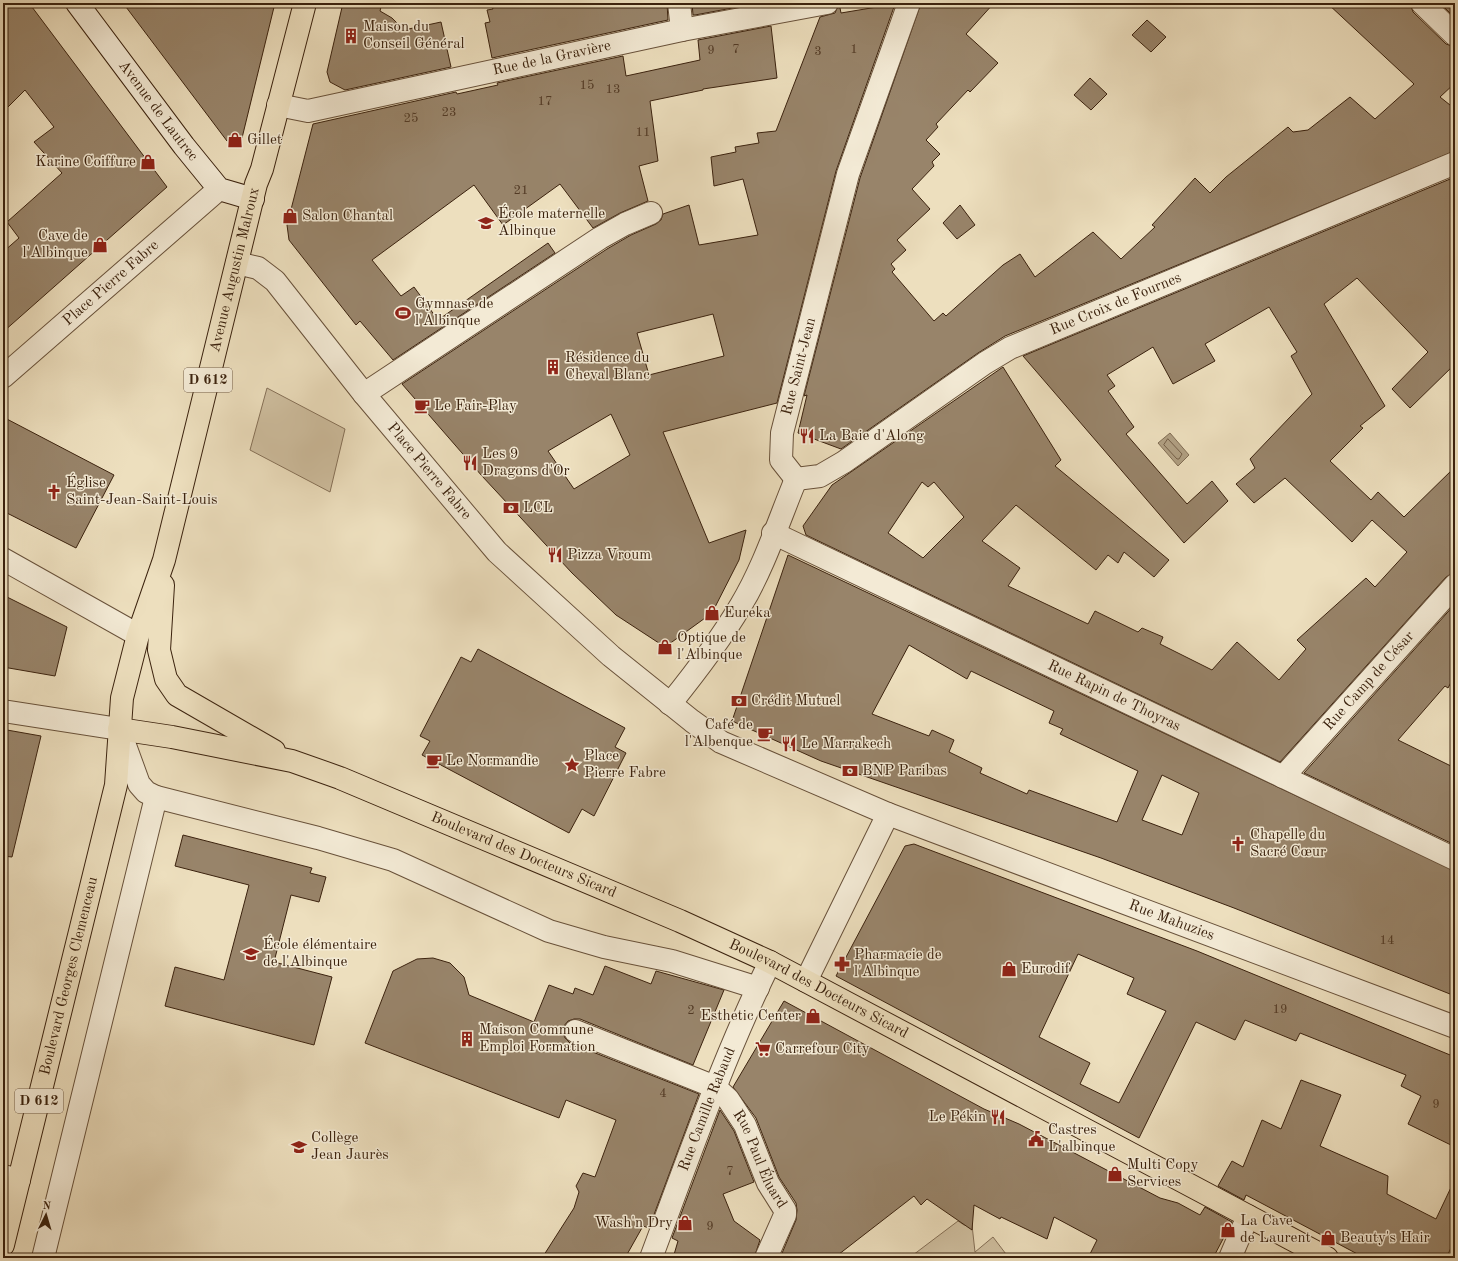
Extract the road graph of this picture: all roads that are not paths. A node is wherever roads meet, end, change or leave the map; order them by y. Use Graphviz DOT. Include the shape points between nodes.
graph roads {
  1 [pos="77,3"];
  2 [pos="305,3"];
  3 [pos="679,3"];
  4 [pos="827,3"];
  5 [pos="909,3"];
  6 [pos="1422,3"];
  7 [pos="682,30"];
  8 [pos="1455,35"];
  9 [pos="278,105"];
  10 [pos="1455,163"];
  11 [pos="219,189"];
  12 [pos="253,199"];
  13 [pos="651,213"];
  14 [pos="237,263"];
  15 [pos="3,377"];
  16 [pos="364,394"];
  17 [pos="796,479"];
  18 [pos="773,533"];
  19 [pos="3,559"];
  20 [pos="164,560"];
  21 [pos="1455,585"];
  22 [pos="138,635"];
  23 [pos="670,704"];
  24 [pos="3,711"];
  25 [pos="119,729"];
  26 [pos="292,761"];
  27 [pos="1283,777"];
  28 [pos="156,797"];
  29 [pos="888,814"];
  30 [pos="1455,859"];
  31 [pos="770,962"];
  32 [pos="806,981"];
  33 [pos="758,988"];
  34 [pos="1455,1027"];
  35 [pos="575,1031"];
  36 [pos="715,1087"];
  37 [pos="11,1178"];
  38 [pos="1248,1216"];
  39 [pos="3,1245"];
  40 [pos="43,1258"];
  41 [pos="651,1258"];
  42 [pos="766,1258"];
  43 [pos="1230,1258"];
  44 [pos="1327,1258"];
  1 -- 11 [label="street, Avenue de Lautrec"];
  2 -- 9 [label="main road, Avenue Augustin Malroux / D 612"];
  3 -- 7 [label="street"];
  4 -- 7 [label="street, Rue de la Gravière"];
  5 -- 17 [label="street, Rue Saint-Jean" via="848,174 782,433 781,460"];
  6 -- 8 [label="street"];
  7 -- 9 [label="street, Rue de la Gravière" via="308,111"];
  9 -- 12 [label="main road, Avenue Augustin Malroux / D 612"];
  10 -- 17 [label="street, Rue Croix de Fournes" via="1010,348 844,462 820,476"];
  11 -- 12 [label="street"];
  11 -- 15 [label="street, Place Pierre Fabre"];
  12 -- 14 [label="main road, Avenue Augustin Malroux / D 612"];
  13 -- 16 [label="street" via="600,238"];
  14 -- 16 [label="street, Place Pierre Fabre" via="258,268 275,281"];
  14 -- 20 [label="main road, Avenue Augustin Malroux / D 612"];
  16 -- 23 [label="street, Place Pierre Fabre" via="497,552 611,656"];
  17 -- 18 [label="street"];
  18 -- 23 [label="street" via="741,605 697,670"];
  18 -- 27 [label="street, Rue Rapin de Thoyras"];
  19 -- 22 [label="street"];
  20 -- 22 [label="main road, D 612"];
  20 -- 26 [label="main road, Boulevard des Docteurs Sicard" via="160,650 166,679 177,695"];
  21 -- 27 [label="street, Rue Camp de César"];
  22 -- 25 [label="main road, D 612" via="122,698"];
  23 -- 29 [label="street, Place Pierre Fabre" via="721,742"];
  24 -- 25 [label="street"];
  25 -- 26 [label="main road, Boulevard des Docteurs Sicard"];
  25 -- 28 [label="street" via="139,784 146,792"];
  25 -- 37 [label="main road, Boulevard Georges Clemenceau / D 612" via="116,785"];
  26 -- 31 [label="main road, Boulevard des Docteurs Sicard" via="393,799"];
  27 -- 30 [label="street, Rue Rapin de Thoyras"];
  28 -- 33 [label="street" via="318,838 392,860 558,933 604,947 672,961"];
  28 -- 40 [label="street"];
  29 -- 32 [label="street"];
  29 -- 34 [label="street, Rue Mahuzies"];
  31 -- 32 [label="main road, Boulevard des Docteurs Sicard"];
  31 -- 33 [label="street, Rue Camille Rabaud"];
  32 -- 38 [label="main road, Boulevard des Docteurs Sicard"];
  33 -- 36 [label="street, Rue Camille Rabaud"];
  35 -- 36 [label="street"];
  36 -- 41 [label="street, Rue Camille Rabaud"];
  36 -- 42 [label="street, Rue Paul Éluard" via="728,1099 745,1125 768,1183 785,1210 786,1215"];
  37 -- 39 [label="main road, Boulevard Georges Clemenceau / D 612"];
  38 -- 43 [label="street"];
  38 -- 44 [label="main road, Boulevard des Docteurs Sicard"];
}
